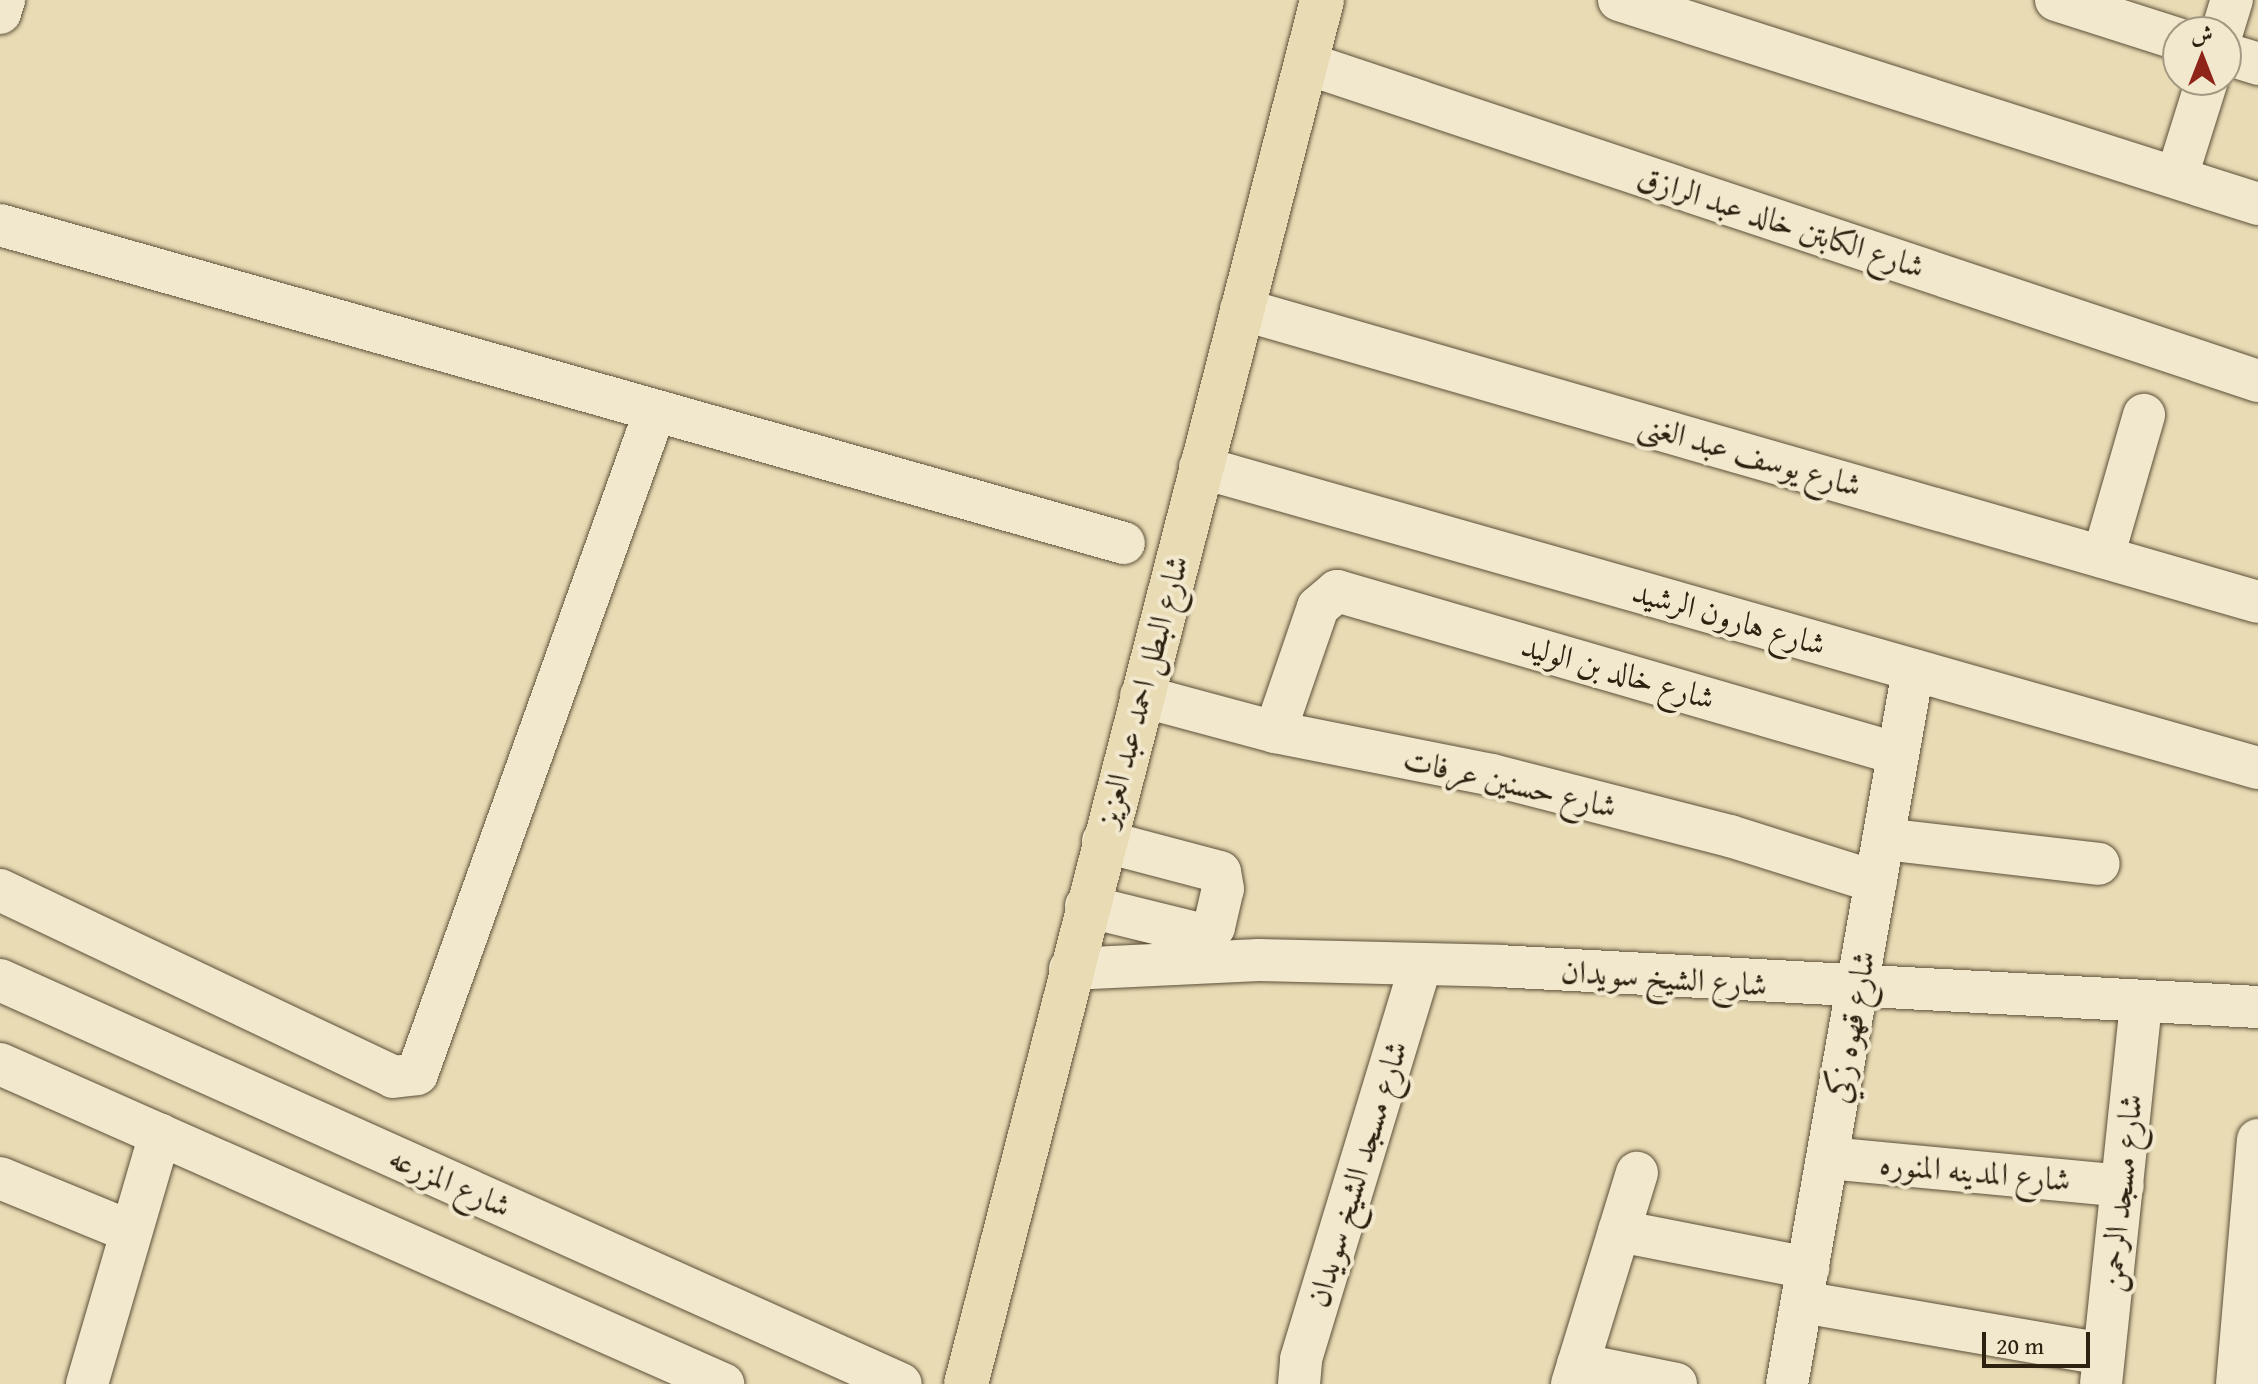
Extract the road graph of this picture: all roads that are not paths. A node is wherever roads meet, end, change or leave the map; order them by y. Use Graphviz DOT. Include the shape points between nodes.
graph roads {
  1 [pos="4,0"];
  2 [pos="1322,0"];
  3 [pos="1619,0"];
  4 [pos="2056,0"];
  5 [pos="0,13"];
  6 [pos="2162,34"];
  7 [pos="1305,63"];
  8 [pos="2202,96"];
  9 [pos="2177,176"];
  10 [pos="2258,204"];
  11 [pos="0,225"];
  12 [pos="1241,309"];
  13 [pos="2258,381"];
  14 [pos="655,411"];
  15 [pos="2144,415"];
  16 [pos="1200,467"];
  17 [pos="1124,543"];
  18 [pos="2103,557"];
  19 [pos="2258,602"];
  20 [pos="1913,670"];
  21 [pos="1141,696"];
  22 [pos="1275,732"];
  23 [pos="1898,754"];
  24 [pos="2258,768"];
  25 [pos="1884,839"];
  26 [pos="1103,841"];
  27 [pos="2099,864"];
  28 [pos="1876,882"];
  29 [pos="0,890"];
  30 [pos="1086,906"];
  31 [pos="1421,965"];
  32 [pos="1070,969"];
  33 [pos="0,980"];
  34 [pos="1858,990"];
  35 [pos="2141,1002"];
  36 [pos="2258,1007"];
  37 [pos="0,1064"];
  38 [pos="160,1134"];
  39 [pos="2258,1140"];
  40 [pos="1828,1158"];
  41 [pos="1637,1173"];
  42 [pos="0,1178"];
  43 [pos="2123,1186"];
  44 [pos="129,1231"];
  45 [pos="1619,1231"];
  46 [pos="1805,1285"];
  47 [pos="2102,1369"];
  48 [pos="1575,1374"];
  49 [pos="87,1384"];
  50 [pos="723,1384"];
  51 [pos="901,1384"];
  52 [pos="966,1384"];
  53 [pos="1299,1384"];
  54 [pos="1676,1384"];
  55 [pos="1787,1384"];
  56 [pos="2237,1384"];
  1 -- 5 [label="street"];
  2 -- 7 [label="main road, شارع البطل احمد عبد العزيز"];
  3 -- 9 [label="street"];
  4 -- 6 [label="street"];
  7 -- 12 [label="main road, شارع البطل احمد عبد العزيز"];
  7 -- 13 [label="street, شارع الكابتن خالد عبد الرازق"];
  8 -- 9 [label="street"];
  9 -- 10 [label="street"];
  11 -- 14 [label="street"];
  12 -- 16 [label="main road, شارع البطل احمد عبد العزيز"];
  12 -- 18 [label="street, شارع يوسف عبد الغنى"];
  14 -- 17 [label="street"];
  14 -- 29 [label="street" via="417,1074 393,1077"];
  15 -- 18 [label="street"];
  16 -- 20 [label="street, شارع هارون الرشيد"];
  16 -- 21 [label="main road, شارع البطل احمد عبد العزيز"];
  18 -- 19 [label="street, شارع يوسف عبد الغنى"];
  20 -- 23 [label="street, شارع قهوه زكي"];
  20 -- 24 [label="street, شارع هارون الرشيد"];
  21 -- 22 [label="street, شارع حسنين عرفات"];
  21 -- 26 [label="main road, شارع البطل احمد عبد العزيز"];
  22 -- 23 [label="street, شارع خالد بن الوليد" via="1318,607 1337,591"];
  22 -- 28 [label="street, شارع حسنين عرفات" via="1507,779 1730,836"];
  23 -- 25 [label="street, شارع قهوه زكي"];
  25 -- 27 [label="street"];
  25 -- 28 [label="street, شارع قهوه زكي"];
  26 -- 30 [label="main road, شارع البطل احمد عبد العزيز"];
  26 -- 30 [label="street" via="1220,872 1223,889 1214,927 1204,935"];
  28 -- 34 [label="street, شارع قهوه زكي"];
  30 -- 32 [label="main road, شارع البطل احمد عبد العزيز"];
  31 -- 32 [label="street, شارع الشيخ سويدان" via="1259,960"];
  31 -- 34 [label="street, شارع الشيخ سويدان"];
  31 -- 53 [label="street, شارع مسجد الشيخ سويدان" via="1301,1359"];
  32 -- 52 [label="main road, شارع البطل احمد عبد العزيز"];
  33 -- 51 [label="street, شارع المزرعه"];
  34 -- 35 [label="street, شارع الشيخ سويدان"];
  34 -- 40 [label="street, شارع قهوه زكي"];
  35 -- 36 [label="street, شارع الشيخ سويدان"];
  35 -- 43 [label="street, شارع مسجد الرحمن"];
  37 -- 38 [label="street"];
  38 -- 44 [label="street"];
  38 -- 50 [label="street"];
  39 -- 56 [label="street"];
  40 -- 43 [label="street, شارع المدينه المنوره"];
  40 -- 46 [label="street, شارع قهوه زكي"];
  41 -- 45 [label="street"];
  42 -- 44 [label="street"];
  43 -- 47 [label="street, شارع مسجد الرحمن"];
  44 -- 49 [label="street"];
  45 -- 46 [label="street"];
  45 -- 48 [label="street"];
  46 -- 47 [label="street"];
  46 -- 55 [label="street, شارع قهوه زكي"];
  48 -- 54 [label="street"];
}
